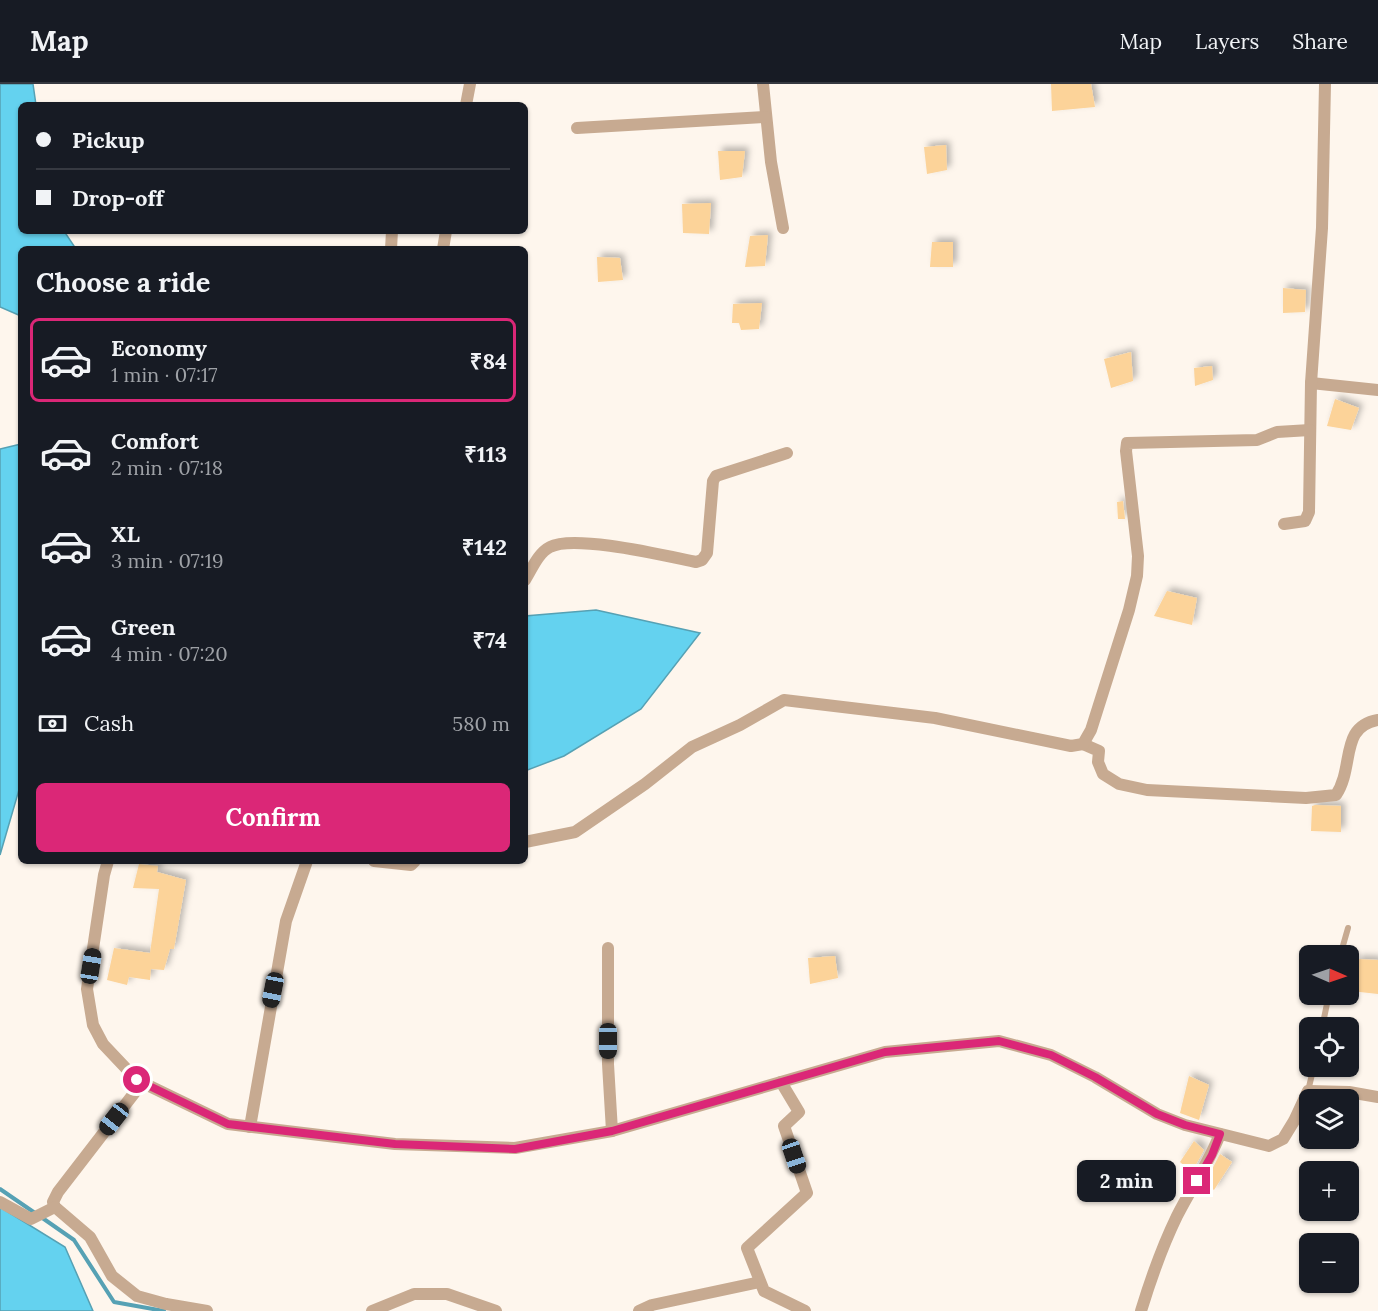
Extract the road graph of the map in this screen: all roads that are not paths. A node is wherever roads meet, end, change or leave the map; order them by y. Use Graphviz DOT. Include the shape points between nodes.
graph roads {
  1 [pos="470,84"];
  2 [pos="763,84"];
  3 [pos="1325,84"];
  4 [pos="467,102"];
  5 [pos="765,117"];
  6 [pos="578,128"];
  7 [pos="783,228"];
  8 [pos="1311,383"];
  9 [pos="1378,390"];
  10 [pos="1310,430"];
  11 [pos="787,453"];
  12 [pos="1284,524"];
  13 [pos="528,575"];
  14 [pos="1378,720"];
  15 [pos="1083,744"];
  16 [pos="528,841"];
  17 [pos="107,864"];
  18 [pos="306,864"];
  19 [pos="393,864"];
  20 [pos="412,864"];
  21 [pos="1348,928"];
  22 [pos="1343,945"];
  23 [pos="608,948"];
  24 [pos="781,1082"];
  25 [pos="142,1083"];
  26 [pos="1359,1094"];
  27 [pos="1378,1097"];
  28 [pos="1299,1110"];
  29 [pos="250,1127"];
  30 [pos="612,1131"];
  31 [pos="1220,1134"];
  32 [pos="0,1202"];
  33 [pos="55,1208"];
  34 [pos="760,1282"];
  35 [pos="207,1311"];
  36 [pos="372,1311"];
  37 [pos="496,1311"];
  38 [pos="639,1311"];
  39 [pos="805,1311"];
  40 [pos="1141,1311"];
  1 -- 4 [label="street"];
  2 -- 5 [label="street"];
  3 -- 8 [label="street" via="1322,228"];
  5 -- 6 [label="street"];
  5 -- 7 [label="street"];
  8 -- 9 [label="street"];
  8 -- 10 [label="street"];
  10 -- 12 [label="street" via="1308,517"];
  10 -- 15 [label="street" via="1277,432 1257,440 1127,443 1137,576 1091,730"];
  11 -- 13 [label="street" via="716,476 707,553 702,560 602,544 560,543 540,555"];
  14 -- 15 [label="street" via="1362,724 1354,733 1343,784 1336,795 1306,798 1147,790 1119,784 1102,774 1099,751"];
  15 -- 16 [label="street" via="1071,746 935,718 784,700 692,747 575,832"];
  17 -- 25 [label="street" via="87,989 93,1025 104,1044"];
  18 -- 29 [label="street" via="286,921"];
  19 -- 20 [label="street"];
  21 -- 22 [label="lane"];
  23 -- 30 [label="street"];
  24 -- 30 [label="street"];
  24 -- 31 [label="street" via="885,1052 999,1041 1051,1055 1157,1114"];
  24 -- 34 [label="street" via="799,1112 784,1126 807,1193 747,1248"];
  25 -- 29 [label="street" via="228,1124"];
  25 -- 33 [label="street" via="58,1192 53,1202"];
  26 -- 27 [label="street"];
  28 -- 31 [label="street" via="1283,1139 1269,1146"];
  29 -- 30 [label="street" via="395,1144 515,1149"];
  31 -- 40 [label="street" via="1173,1225"];
  32 -- 33 [label="street" via="31,1219"];
  33 -- 35 [label="street" via="90,1237 112,1276 137,1296"];
  34 -- 38 [label="street"];
  34 -- 39 [label="street" via="764,1291"];
  36 -- 37 [label="street" via="414,1294 447,1294"];
}
